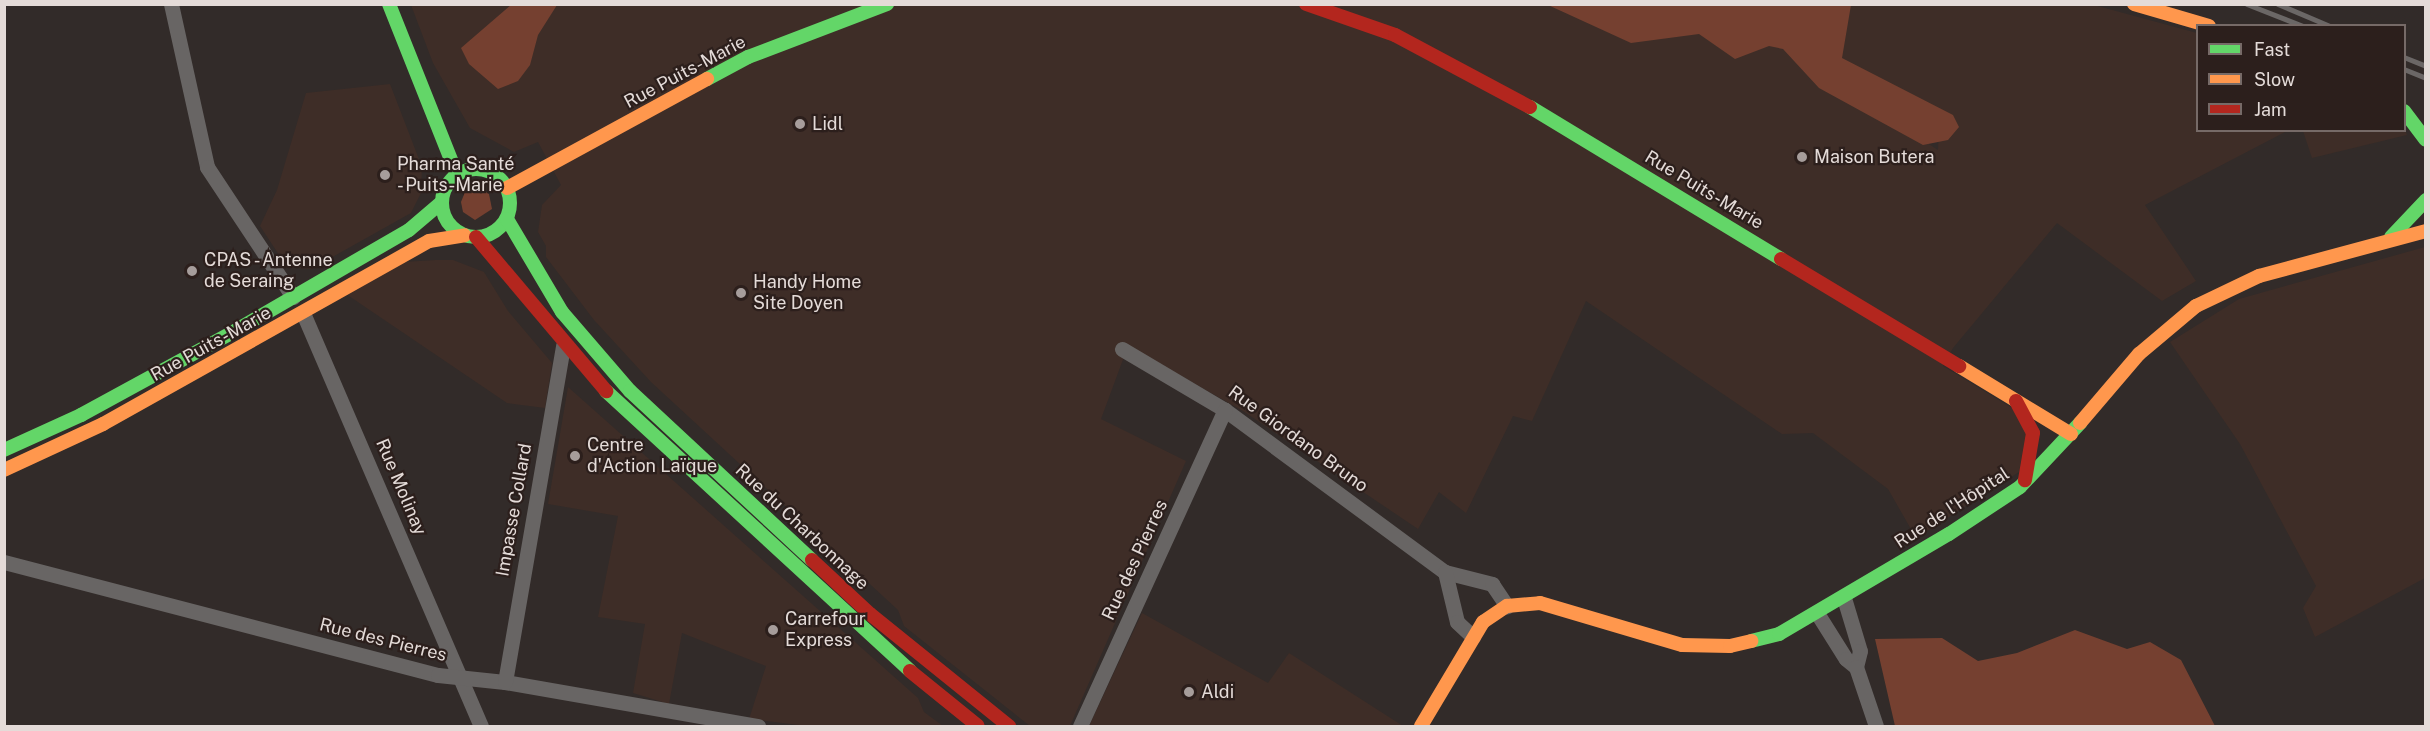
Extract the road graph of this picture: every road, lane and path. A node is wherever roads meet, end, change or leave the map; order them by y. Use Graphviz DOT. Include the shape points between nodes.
graph roads {
  1 [pos="171,4"];
  2 [pos="389,4"];
  3 [pos="887,4"];
  4 [pos="1306,4"];
  5 [pos="2134,4"];
  6 [pos="2202,24"];
  7 [pos="2406,103"];
  8 [pos="2406,114"];
  9 [pos="2426,114"];
  10 [pos="2426,140"];
  11 [pos="456,175"];
  12 [pos="507,189"];
  13 [pos="2425,197"];
  14 [pos="442,202"];
  15 [pos="507,219"];
  16 [pos="2426,231"];
  17 [pos="470,236"];
  18 [pos="2391,237"];
  19 [pos="293,297"];
  20 [pos="303,313"];
  21 [pos="563,345"];
  22 [pos="1122,349"];
  23 [pos="2015,397"];
  24 [pos="1225,410"];
  25 [pos="2071,434"];
  26 [pos="4,450"];
  27 [pos="4,470"];
  28 [pos="2025,482"];
  29 [pos="4,562"];
  30 [pos="1445,572"];
  31 [pos="1844,598"];
  32 [pos="1507,606"];
  33 [pos="1817,613"];
  34 [pos="1473,637"];
  35 [pos="1856,667"];
  36 [pos="462,677"];
  37 [pos="505,682"];
  38 [pos="481,726"];
  39 [pos="758,726"];
  40 [pos="978,726"];
  41 [pos="1009,726"];
  42 [pos="1080,726"];
  43 [pos="1421,726"];
  44 [pos="1876,726"];
  1 -- 19 [label="street" via="207,167"];
  2 -- 11 [label="main road"];
  3 -- 12 [label="main road, Rue Puits-Marie" via="748,57"];
  4 -- 23 [label="main road, Rue Puits-Marie" via="1395,34 1476,74"];
  5 -- 6 [label="main road"];
  7 -- 9 [label="main road"];
  8 -- 10 [label="main road"];
  11 -- 12 [label="main road" via="485,170"];
  11 -- 14 [label="main road"];
  12 -- 15 [label="main road"];
  13 -- 18 [label="main road"];
  14 -- 17 [label="main road, Rue du Charbonnage" via="451,227"];
  14 -- 19 [label="main road, Rue Puits-Marie" via="422,222"];
  15 -- 17 [label="main road" via="492,233"];
  15 -- 41 [label="main road, Rue du Charbonnage" via="562,312 630,391 870,614"];
  16 -- 18 [label="main road, Rue de l'Hôpital"];
  17 -- 20 [label="main road, Rue Puits-Marie" via="429,241"];
  17 -- 21 [label="main road, Rue du Charbonnage"];
  18 -- 25 [label="main road, Rue de l'Hôpital" via="2259,276 2205,300 2153,340"];
  19 -- 26 [label="main road, Rue Puits-Marie" via="81,415"];
  20 -- 27 [label="main road, Rue Puits-Marie" via="103,424"];
  20 -- 36 [label="street, Rue Molinay"];
  21 -- 37 [label="street, Impasse Collard"];
  21 -- 40 [label="main road, Rue du Charbonnage" via="623,410 824,597"];
  22 -- 24 [label="street, Rue Giordano Bruno"];
  23 -- 25 [label="main road, Rue Puits-Marie"];
  23 -- 28 [label="main road" via="2034,441"];
  24 -- 30 [label="street, Rue Giordano Bruno"];
  24 -- 42 [label="street, Rue des Pierres"];
  25 -- 28 [label="main road, Rue de l'Hôpital"];
  28 -- 31 [label="main road, Rue de l'Hôpital"];
  29 -- 36 [label="street, Rue des Pierres" via="428,672"];
  30 -- 32 [label="street, Rue Giordano Bruno" via="1492,584"];
  30 -- 34 [label="street" via="1457,622"];
  31 -- 33 [label="main road, Rue de l'Hôpital"];
  31 -- 35 [label="street" via="1860,651"];
  32 -- 33 [label="main road, Rue de l'Hôpital" via="1540,603 1682,645 1703,647 1755,642"];
  32 -- 34 [label="main road" via="1483,622"];
  33 -- 35 [label="street"];
  34 -- 43 [label="main road"];
  35 -- 44 [label="street"];
  36 -- 37 [label="street, Rue des Pierres"];
  36 -- 38 [label="street, Rue Molinay"];
  37 -- 39 [label="street, Rue des Pierres"];
}
